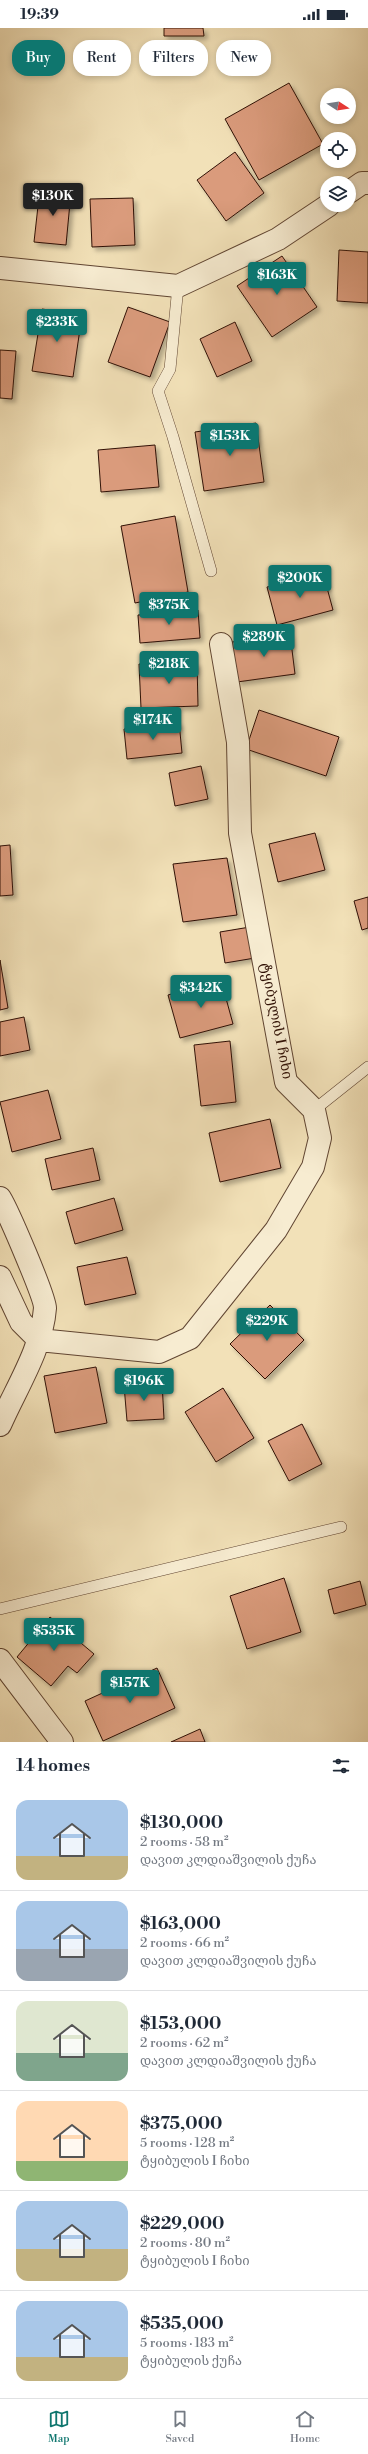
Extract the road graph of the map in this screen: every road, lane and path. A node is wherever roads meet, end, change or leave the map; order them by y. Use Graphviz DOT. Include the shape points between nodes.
graph roads {
  1 [pos="368,183"];
  2 [pos="356,187"];
  3 [pos="320,211"];
  4 [pos="0,268"];
  5 [pos="178,286"];
  6 [pos="211,571"];
  7 [pos="221,644"];
  8 [pos="368,1067"];
  9 [pos="314,1110"];
  10 [pos="0,1198"];
  11 [pos="0,1277"];
  12 [pos="39,1340"];
  13 [pos="0,1425"];
  14 [pos="341,1527"];
  15 [pos="0,1609"];
  16 [pos="0,1660"];
  17 [pos="62,1742"];
  1 -- 2 [label="street"];
  3 -- 5 [label="street" via="278,240"];
  4 -- 5 [label="street"];
  5 -- 6 [label="lane" via="170,369 158,391 174,437"];
  7 -- 9 [label="street, ტყიბულის I ჩიხი" via="238,742 240,833 286,1082"];
  8 -- 9 [label="lane"];
  9 -- 12 [label="street" via="320,1138 313,1168 276,1230 190,1338 159,1352"];
  10 -- 12 [label="street" via="9,1213 45,1306"];
  11 -- 12 [label="street" via="21,1322"];
  12 -- 13 [label="street"];
  14 -- 15 [label="lane"];
  16 -- 17 [label="street"];
}
